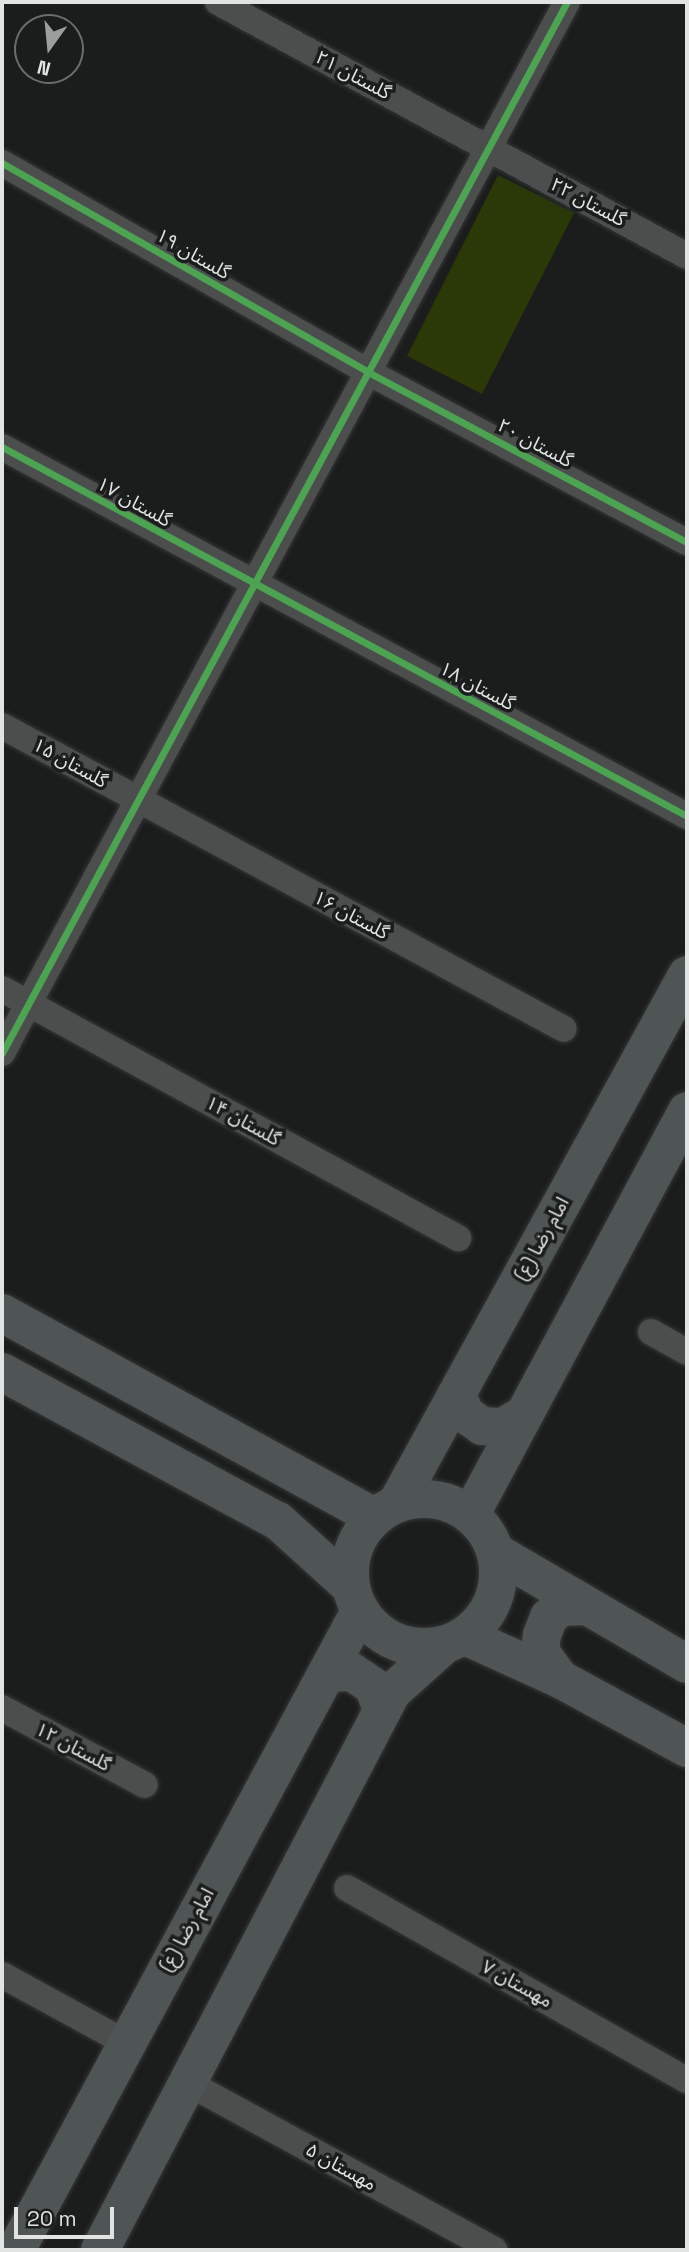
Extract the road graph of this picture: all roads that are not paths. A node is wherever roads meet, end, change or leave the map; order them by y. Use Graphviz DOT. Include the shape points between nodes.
graph roads {
  1 [pos="218,2"];
  2 [pos="567,2"];
  3 [pos="488,148"];
  4 [pos="2,163"];
  5 [pos="687,256"];
  6 [pos="368,372"];
  7 [pos="2,447"];
  8 [pos="687,542"];
  9 [pos="252,584"];
  10 [pos="2,726"];
  11 [pos="138,801"];
  12 [pos="687,816"];
  13 [pos="687,975"];
  14 [pos="2,989"];
  15 [pos="28,1004"];
  16 [pos="564,1029"];
  17 [pos="2,1053"];
  18 [pos="687,1111"];
  19 [pos="458,1238"];
  20 [pos="2,1313"];
  21 [pos="651,1332"];
  22 [pos="687,1352"];
  23 [pos="2,1372"];
  24 [pos="457,1394"];
  25 [pos="522,1416"];
  26 [pos="302,1476"];
  27 [pos="386,1510"];
  28 [pos="471,1514"];
  29 [pos="278,1521"];
  30 [pos="497,1553"];
  31 [pos="355,1599"];
  32 [pos="587,1606"];
  33 [pos="454,1641"];
  34 [pos="687,1664"];
  35 [pos="327,1673"];
  36 [pos="560,1679"];
  37 [pos="2,1708"];
  38 [pos="382,1710"];
  39 [pos="687,1748"];
  40 [pos="145,1785"];
  41 [pos="347,1888"];
  42 [pos="2,1975"];
  43 [pos="126,2043"];
  44 [pos="687,2080"];
  45 [pos="188,2083"];
  46 [pos="16,2250"];
  47 [pos="100,2250"];
  48 [pos="494,2250"];
  1 -- 3 [label="street, گلستان ۲۱"];
  2 -- 3 [label="street"];
  3 -- 5 [label="street, گلستان ۲۲"];
  3 -- 6 [label="street"];
  4 -- 6 [label="street, گلستان ۱۹"];
  6 -- 8 [label="street, گلستان ۲۰"];
  6 -- 9 [label="street"];
  7 -- 9 [label="street, گلستان ۱۷"];
  9 -- 11 [label="street"];
  9 -- 12 [label="street, گلستان ۱۸"];
  10 -- 11 [label="street, گلستان ۱۵"];
  11 -- 15 [label="street"];
  11 -- 16 [label="street, گلستان ۱۶"];
  13 -- 24 [label="street, امام رضا (ع)"];
  14 -- 15 [label="street, گلستان ۱۴"];
  15 -- 17 [label="street"];
  15 -- 19 [label="street, گلستان ۱۴"];
  18 -- 25 [label="street"];
  20 -- 26 [label="street"];
  21 -- 22 [label="street"];
  23 -- 29 [label="street"];
  24 -- 25 [label="street" via="465,1414 482,1426 503,1427"];
  24 -- 27 [label="street, امام رضا (ع)"];
  25 -- 28 [label="street"];
  26 -- 27 [label="street"];
  26 -- 29 [label="street" via="299,1494"];
  27 -- 28 [label="street" via="436,1501"];
  27 -- 31 [label="street" via="355,1549"];
  28 -- 30 [label="street"];
  29 -- 31 [label="street"];
  30 -- 32 [label="street"];
  30 -- 33 [label="street" via="499,1577 494,1600 483,1620"];
  31 -- 33 [label="street" via="376,1630 397,1643 420,1648"];
  31 -- 35 [label="street, امام رضا (ع)"];
  32 -- 34 [label="street"];
  32 -- 36 [label="street" via="561,1607 549,1617 542,1635 540,1651"];
  33 -- 36 [label="street"];
  33 -- 38 [label="street" via="392,1692"];
  35 -- 38 [label="street" via="352,1672 373,1686"];
  35 -- 43 [label="street, امام رضا (ع)"];
  36 -- 39 [label="street"];
  37 -- 40 [label="street, گلستان ۱۲"];
  38 -- 45 [label="street"];
  41 -- 44 [label="street, مهستان ۷"];
  42 -- 43 [label="street"];
  43 -- 46 [label="street, امام رضا (ع)"];
  45 -- 47 [label="street"];
  45 -- 48 [label="street, مهستان ۵"];
}
